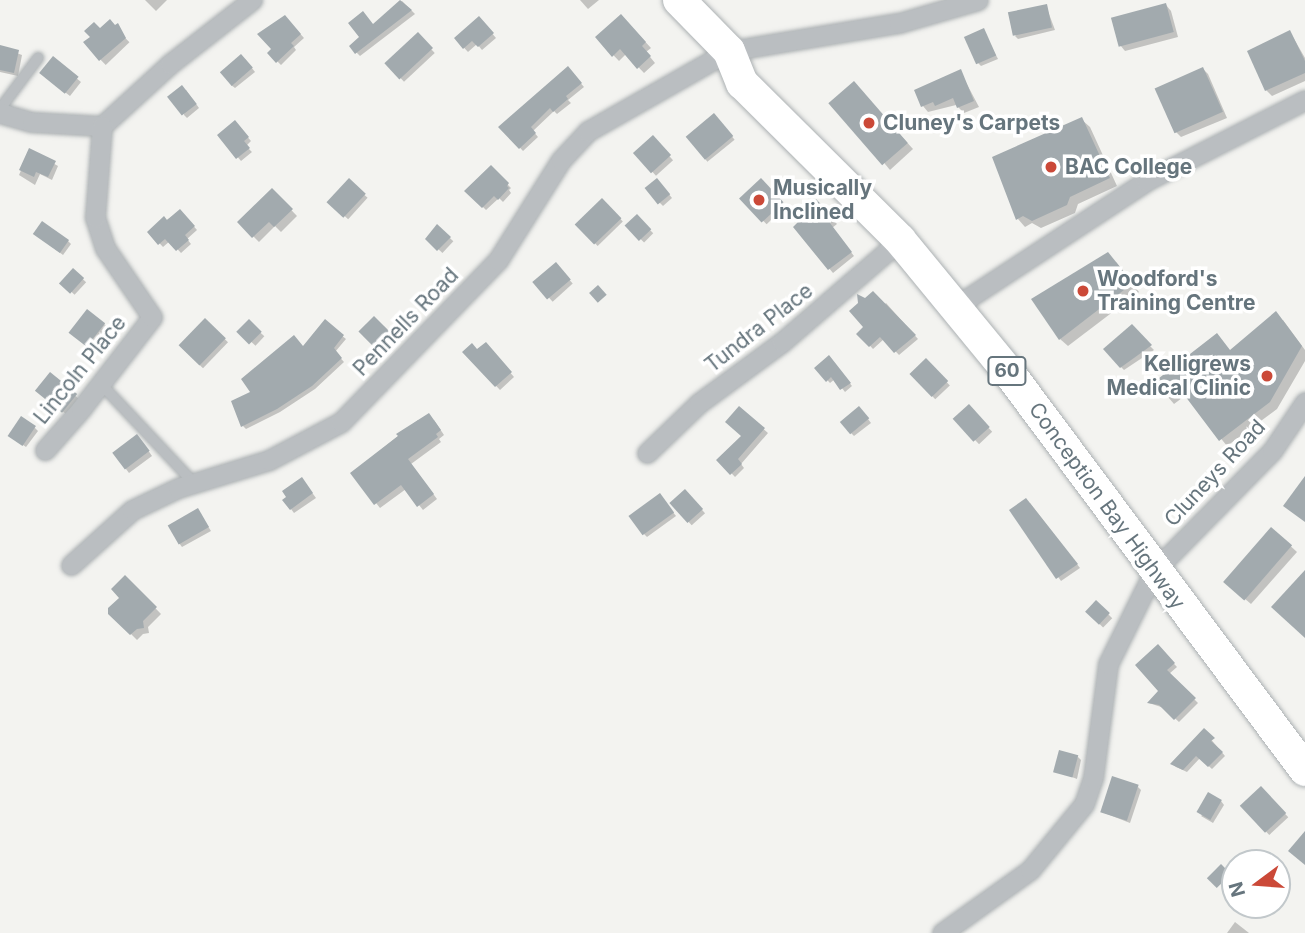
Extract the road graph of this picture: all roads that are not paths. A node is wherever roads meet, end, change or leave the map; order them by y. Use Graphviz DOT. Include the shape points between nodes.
graph roads {
  1 [pos="252,0"];
  2 [pos="679,0"];
  3 [pos="978,0"];
  4 [pos="729,51"];
  5 [pos="38,58"];
  6 [pos="1305,100"];
  7 [pos="0,111"];
  8 [pos="102,126"];
  9 [pos="900,240"];
  10 [pos="953,308"];
  11 [pos="100,384"];
  12 [pos="1305,402"];
  13 [pos="45,450"];
  14 [pos="647,453"];
  15 [pos="194,483"];
  16 [pos="71,565"];
  17 [pos="1154,571"];
  18 [pos="1305,770"];
  19 [pos="942,933"];
  1 -- 8 [label="street" via="170,64"];
  2 -- 4 [label="main road, Conception Bay Highway / 60"];
  3 -- 4 [label="street" via="899,23"];
  4 -- 9 [label="main road, Conception Bay Highway / 60" via="742,83"];
  4 -- 15 [label="street, Pennells Road" via="588,131 561,160 498,260 341,422 269,460"];
  5 -- 7 [label="lane"];
  6 -- 10 [label="street" via="1146,181"];
  7 -- 8 [label="street" via="32,122"];
  8 -- 11 [label="street, Lincoln Place" via="95,217 105,248 152,317"];
  9 -- 10 [label="main road, Conception Bay Highway / 60"];
  9 -- 14 [label="street, Tundra Place" via="782,342 699,403"];
  10 -- 17 [label="main road, Conception Bay Highway / 60" via="1010,374"];
  11 -- 13 [label="street, Lincoln Place"];
  11 -- 15 [label="lane"];
  12 -- 17 [label="street, Cluneys Road" via="1272,451"];
  15 -- 16 [label="street, Pennells Road" via="132,510"];
  17 -- 18 [label="main road, Conception Bay Highway / 60"];
  17 -- 19 [label="street, Cluneys Road" via="1108,664 1093,778 1084,804 1030,870"];
}
